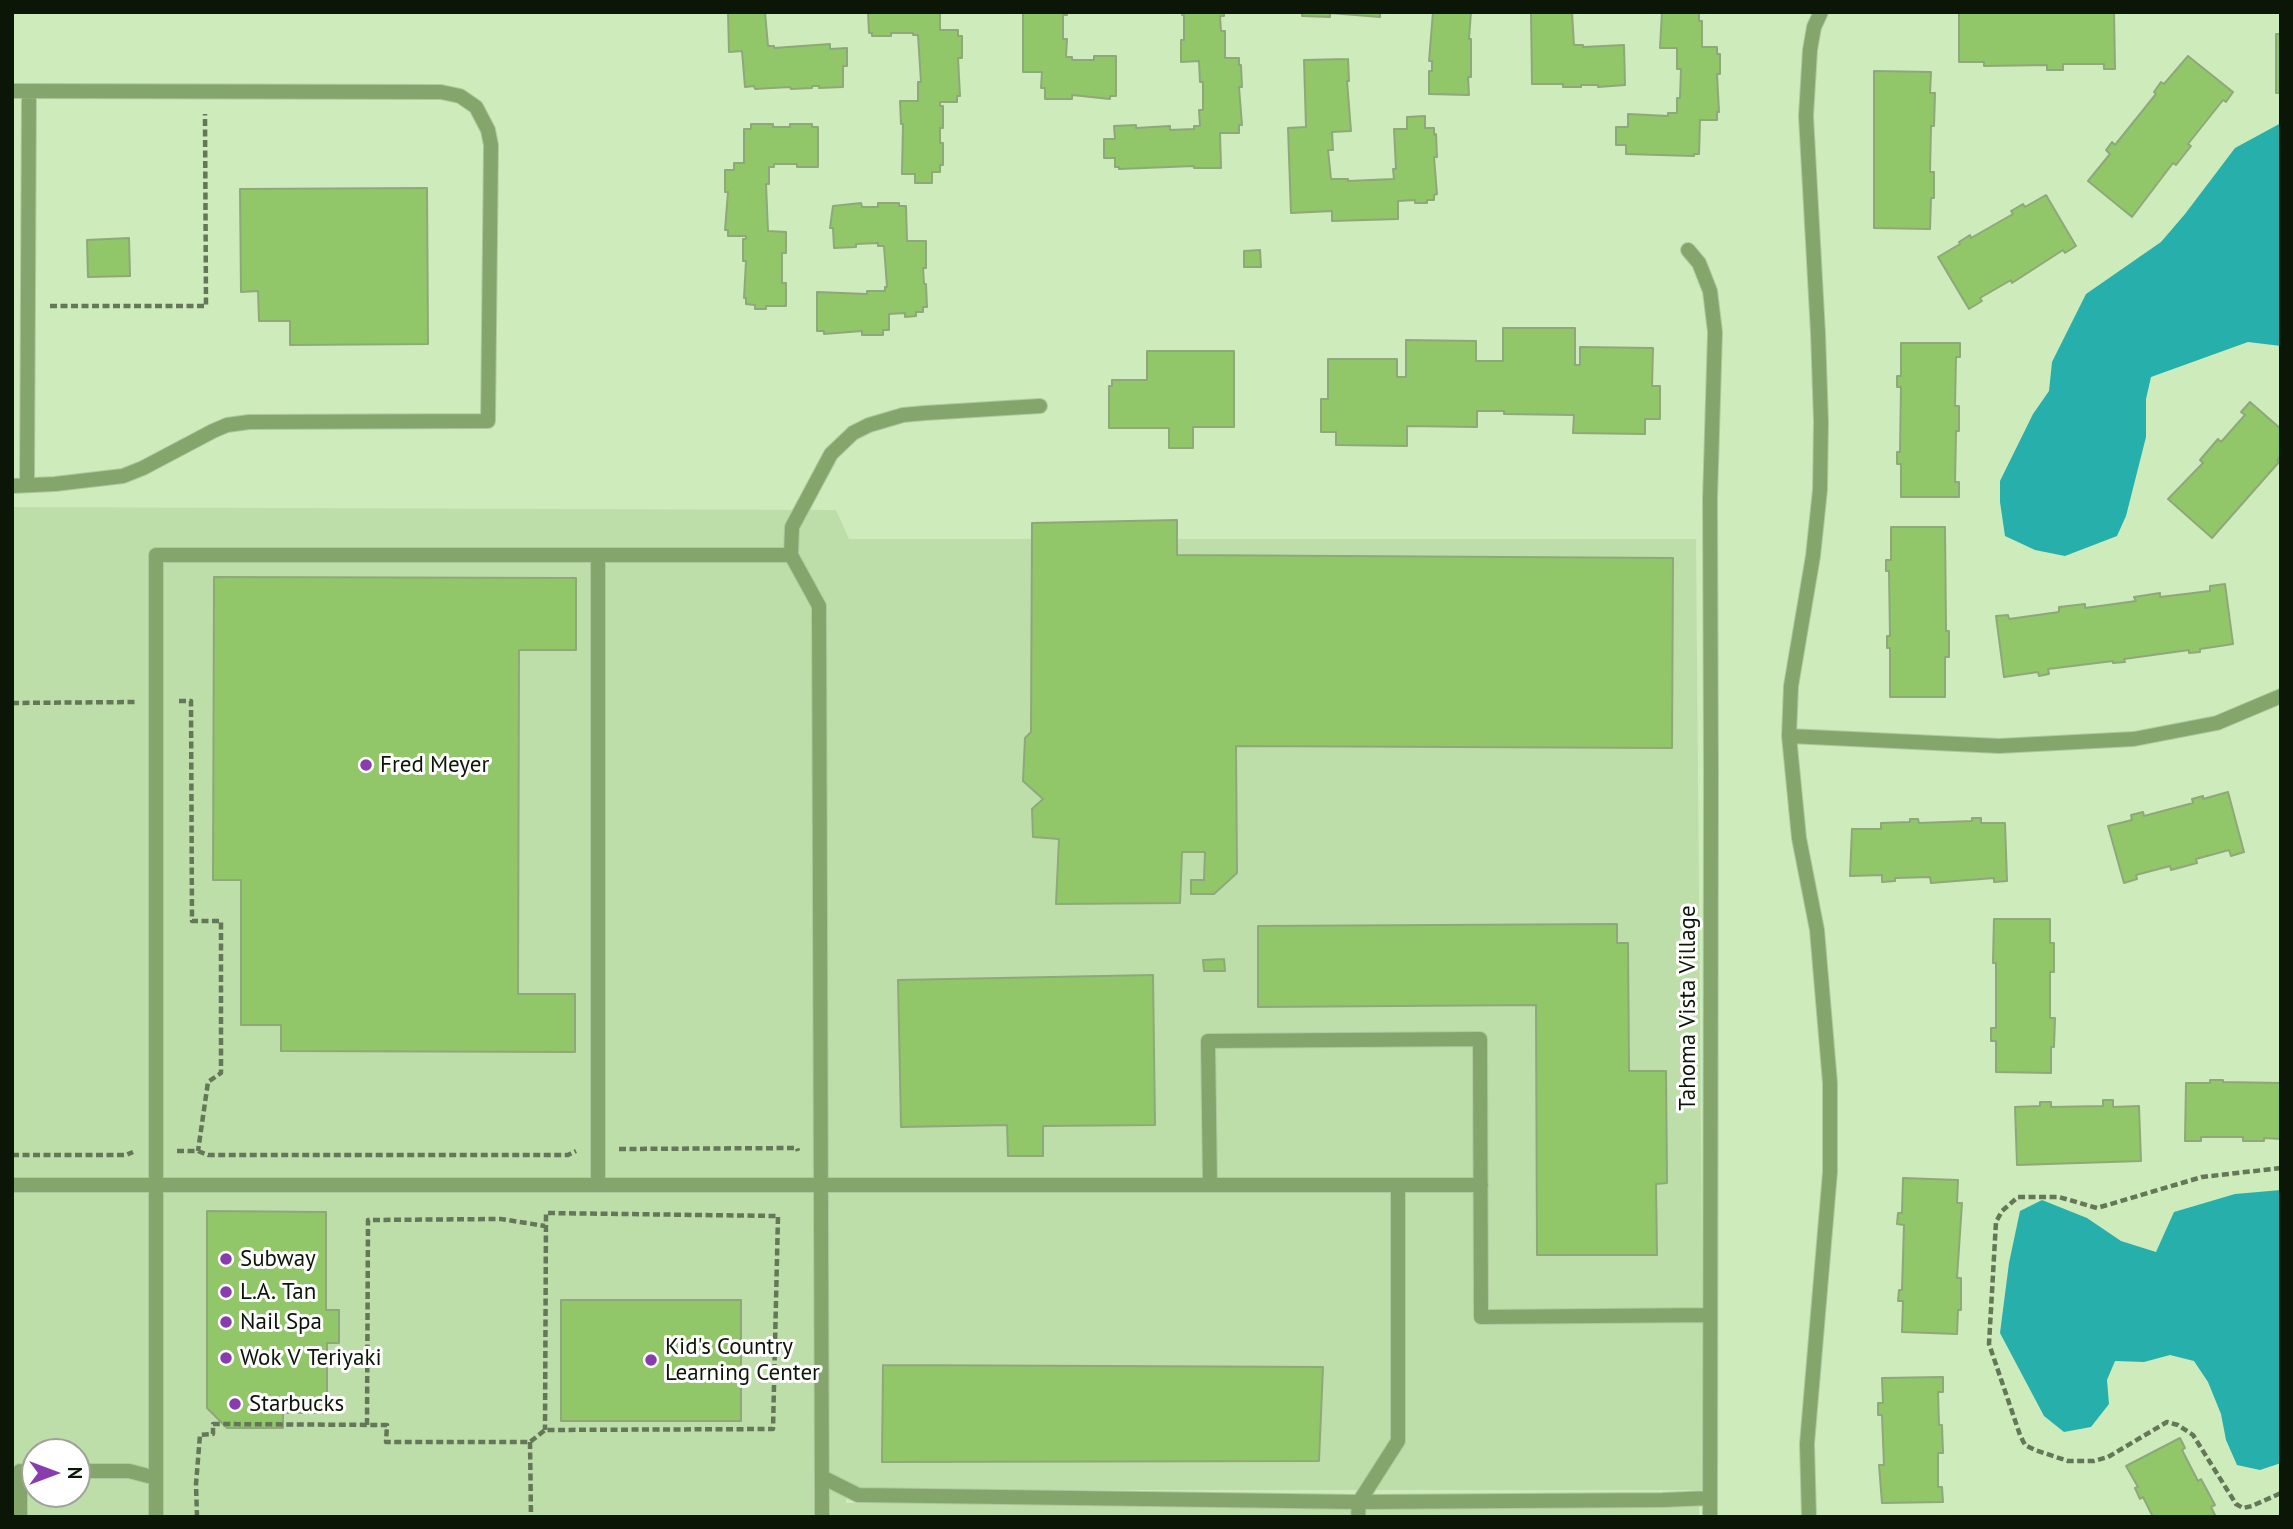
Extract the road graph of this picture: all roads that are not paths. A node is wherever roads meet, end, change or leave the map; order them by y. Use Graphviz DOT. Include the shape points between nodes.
graph roads {
  1 [pos="1821,12"];
  2 [pos="12,91"];
  3 [pos="29,91"];
  4 [pos="1688,250"];
  5 [pos="1040,406"];
  6 [pos="20,486"];
  7 [pos="598,555"];
  8 [pos="791,555"];
  9 [pos="2281,696"];
  10 [pos="1789,736"];
  11 [pos="12,1185"];
  12 [pos="156,1185"];
  13 [pos="598,1185"];
  14 [pos="820,1185"];
  15 [pos="1210,1185"];
  16 [pos="1398,1185"];
  17 [pos="1481,1185"];
  18 [pos="1710,1315"];
  19 [pos="91,1471"];
  20 [pos="822,1477"];
  21 [pos="156,1478"];
  22 [pos="1710,1498"];
  23 [pos="1359,1509"];
  24 [pos="156,1517"];
  25 [pos="822,1517"];
  26 [pos="1710,1517"];
  27 [pos="1809,1517"];
  1 -- 10 [label="lane" via="1810,50 1806,116 1819,358 1820,490 1791,687"];
  2 -- 3 [label="lane"];
  3 -- 6 [label="lane" via="28,306"];
  3 -- 6 [label="lane" via="441,92 460,96 476,107 491,145 488,421 227,425 123,476"];
  4 -- 18 [label="lane, Tahoma Vista Village" via="1706,278 1714,314"];
  5 -- 8 [label="lane" via="903,415 853,433 823,466 792,527"];
  7 -- 8 [label="lane"];
  7 -- 12 [label="lane" via="156,555"];
  7 -- 13 [label="lane"];
  8 -- 14 [label="lane" via="819,606"];
  9 -- 10 [label="lane" via="2217,723 2134,739 1999,746"];
  10 -- 27 [label="lane" via="1799,838 1816,930 1830,1083 1830,1172 1807,1444"];
  11 -- 12 [label="lane"];
  12 -- 13 [label="lane"];
  12 -- 21 [label="lane"];
  13 -- 14 [label="lane"];
  14 -- 15 [label="lane"];
  14 -- 20 [label="lane"];
  15 -- 16 [label="lane"];
  15 -- 17 [label="lane" via="1209,1041 1480,1039"];
  16 -- 17 [label="lane"];
  16 -- 23 [label="lane" via="1398,1441"];
  17 -- 18 [label="lane" via="1481,1317"];
  18 -- 22 [label="lane, Tahoma Vista Village"];
  19 -- 21 [label="lane" via="129,1471"];
  20 -- 23 [label="lane" via="858,1495"];
  20 -- 25 [label="lane"];
  21 -- 24 [label="lane"];
  22 -- 23 [label="lane"];
  22 -- 26 [label="lane, Tahoma Vista Village"];
}
